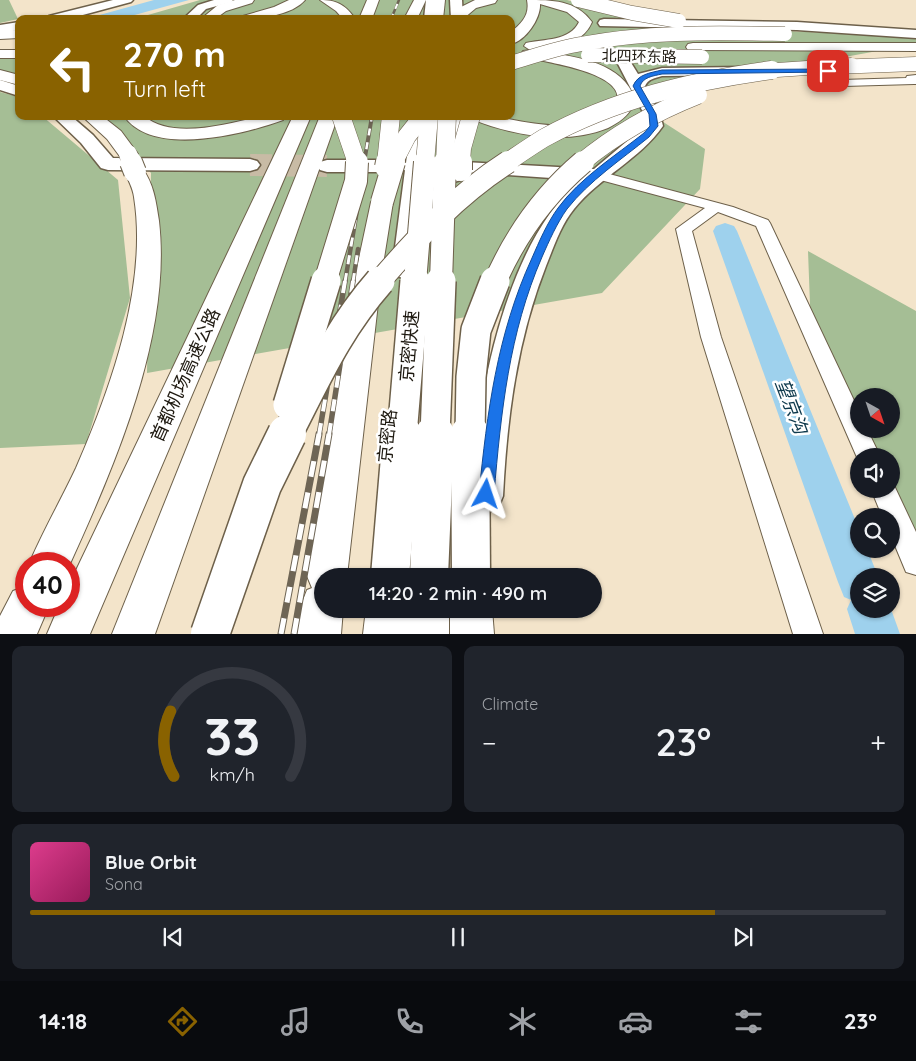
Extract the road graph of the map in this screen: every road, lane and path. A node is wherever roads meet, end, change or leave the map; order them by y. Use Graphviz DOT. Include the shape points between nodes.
graph roads {
  1 [pos="127,0"];
  2 [pos="227,0"];
  3 [pos="248,0"];
  4 [pos="299,0"];
  5 [pos="326,0"];
  6 [pos="372,0"];
  7 [pos="420,0"];
  8 [pos="432,0"];
  9 [pos="439,0"];
  10 [pos="450,0"];
  11 [pos="456,0"];
  12 [pos="491,0"];
  13 [pos="533,0"];
  14 [pos="539,0"];
  15 [pos="591,0"];
  16 [pos="575,5"];
  17 [pos="69,15"];
  18 [pos="191,15"];
  19 [pos="212,15"];
  20 [pos="261,15"];
  21 [pos="349,15"];
  22 [pos="366,15"];
  23 [pos="412,15"];
  24 [pos="430,15"];
  25 [pos="437,15"];
  26 [pos="450,15"];
  27 [pos="457,15"];
  28 [pos="460,15"];
  29 [pos="608,24"];
  30 [pos="15,27"];
  31 [pos="0,29"];
  32 [pos="15,34"];
  33 [pos="785,34"];
  34 [pos="916,34"];
  35 [pos="0,36"];
  36 [pos="515,36"];
  37 [pos="916,40"];
  38 [pos="617,41"];
  39 [pos="0,44"];
  40 [pos="15,44"];
  41 [pos="916,47"];
  42 [pos="523,51"];
  43 [pos="698,52"];
  44 [pos="0,54"];
  45 [pos="15,54"];
  46 [pos="916,56"];
  47 [pos="515,62"];
  48 [pos="628,64"];
  49 [pos="916,64"];
  50 [pos="852,65"];
  51 [pos="916,70"];
  52 [pos="0,75"];
  53 [pos="916,78"];
  54 [pos="15,79"];
  55 [pos="643,80"];
  56 [pos="0,85"];
  57 [pos="837,85"];
  58 [pos="15,90"];
  59 [pos="82,120"];
  60 [pos="83,120"];
  61 [pos="137,120"];
  62 [pos="265,120"];
  63 [pos="300,120"];
  64 [pos="327,120"];
  65 [pos="341,120"];
  66 [pos="391,120"];
  67 [pos="419,120"];
  68 [pos="422,120"];
  69 [pos="429,120"];
  70 [pos="447,120"];
  71 [pos="456,120"];
  72 [pos="470,120"];
  73 [pos="491,120"];
  74 [pos="250,165"];
  75 [pos="327,166"];
  76 [pos="398,166"];
  77 [pos="466,167"];
  78 [pos="598,175"];
  79 [pos="382,202"];
  80 [pos="715,207"];
  81 [pos="439,336"];
  82 [pos="864,448"];
  83 [pos="264,481"];
  84 [pos="887,498"];
  85 [pos="55,552"];
  86 [pos="916,562"];
  87 [pos="327,568"];
  88 [pos="373,568"];
  89 [pos="391,568"];
  90 [pos="429,568"];
  91 [pos="439,568"];
  92 [pos="471,568"];
  93 [pos="488,568"];
  94 [pos="22,617"];
  95 [pos="320,618"];
  96 [pos="368,618"];
  97 [pos="386,618"];
  98 [pos="428,618"];
  99 [pos="438,618"];
  100 [pos="471,618"];
  101 [pos="488,618"];
  102 [pos="14,634"];
  103 [pos="68,634"];
  104 [pos="133,634"];
  105 [pos="210,634"];
  106 [pos="318,634"];
  107 [pos="366,634"];
  108 [pos="385,634"];
  109 [pos="427,634"];
  110 [pos="438,634"];
  111 [pos="472,634"];
  112 [pos="489,634"];
  113 [pos="808,634"];
  1 -- 17 [label="street"];
  2 -- 18 [label="street" via="197,4"];
  3 -- 19 [label="highway" via="222,8"];
  4 -- 20 [label="highway"];
  5 -- 21 [label="highway"];
  6 -- 22 [label="highway"];
  7 -- 23 [label="highway"];
  8 -- 24 [label="street"];
  9 -- 25 [label="highway"];
  10 -- 26 [label="highway"];
  11 -- 27 [label="street"];
  12 -- 28 [label="highway" via="473,4"];
  13 -- 36 [label="highway" via="532,18"];
  14 -- 16 [label="highway"];
  15 -- 29 [label="street"];
  16 -- 33 [label="highway, bridge"];
  16 -- 42 [label="highway" via="586,22 581,32"];
  29 -- 34 [label="street" via="738,24"];
  29 -- 38 [label="street"];
  30 -- 31 [label="street"];
  32 -- 35 [label="highway"];
  33 -- 37 [label="highway"];
  33 -- 47 [label="highway, bridge" via="702,32 630,35 572,44"];
  39 -- 40 [label="highway"];
  41 -- 43 [label="highway, 北四环东路"];
  42 -- 43 [label="highway, 北四环东路, bridge"];
  42 -- 73 [label="highway, bridge" via="598,70 627,93 626,104 607,122 567,130 532,130"];
  43 -- 46 [label="highway, 北四环东路"];
  44 -- 45 [label="highway"];
  48 -- 55 [label="street"];
  49 -- 50 [label="highway, bridge"];
  50 -- 83 [label="highway, bridge" via="760,70 654,92 620,102 570,124 507,160 438,216 367,295 342,329"];
  50 -- 92 [label="highway, bridge" via="764,76 676,104 611,139 585,158 528,220 496,275 476,328 469,381"];
  51 -- 55 [label="street, 北四环东路" via="662,72"];
  52 -- 54 [label="highway"];
  53 -- 57 [label="street" via="911,78 914,81"];
  55 -- 78 [label="street" via="654,126"];
  56 -- 58 [label="street"];
  59 -- 74 [label="street" via="108,164"];
  60 -- 85 [label="highway" via="114,135 131,163 144,196 148,252 146,284 110,429"];
  61 -- 62 [label="highway" via="160,131 181,133 242,128"];
  63 -- 103 [label="highway, 首都机场高速公路"];
  64 -- 104 [label="highway"];
  65 -- 83 [label="highway, bridge" via="357,162 356,181"];
  66 -- 79 [label="highway, bridge"];
  67 -- 79 [label="highway, bridge" via="390,169"];
  68 -- 88 [label="street, 京密路"];
  69 -- 89 [label="highway, 京密快速, bridge"];
  70 -- 81 [label="highway, 京密快速, bridge"];
  71 -- 91 [label="street"];
  72 -- 81 [label="highway, bridge" via="462,148 459,244 453,300"];
  75 -- 76 [label="street"];
  77 -- 78 [label="street"];
  78 -- 80 [label="street"];
  78 -- 93 [label="street" via="562,209 526,284 510,335 494,412 486,494"];
  79 -- 87 [label="highway" via="368,277"];
  80 -- 82 [label="street" via="762,223"];
  80 -- 113 [label="street" via="684,229 711,337"];
  81 -- 90 [label="highway, 京密快速, bridge"];
  83 -- 105 [label="highway, bridge"];
  84 -- 86 [label="street"];
  94 -- 102 [label="highway"];
  95 -- 106 [label="highway"];
  96 -- 107 [label="street"];
  97 -- 108 [label="highway"];
  98 -- 109 [label="highway"];
  99 -- 110 [label="street"];
  100 -- 111 [label="highway"];
  101 -- 112 [label="street"];
}
